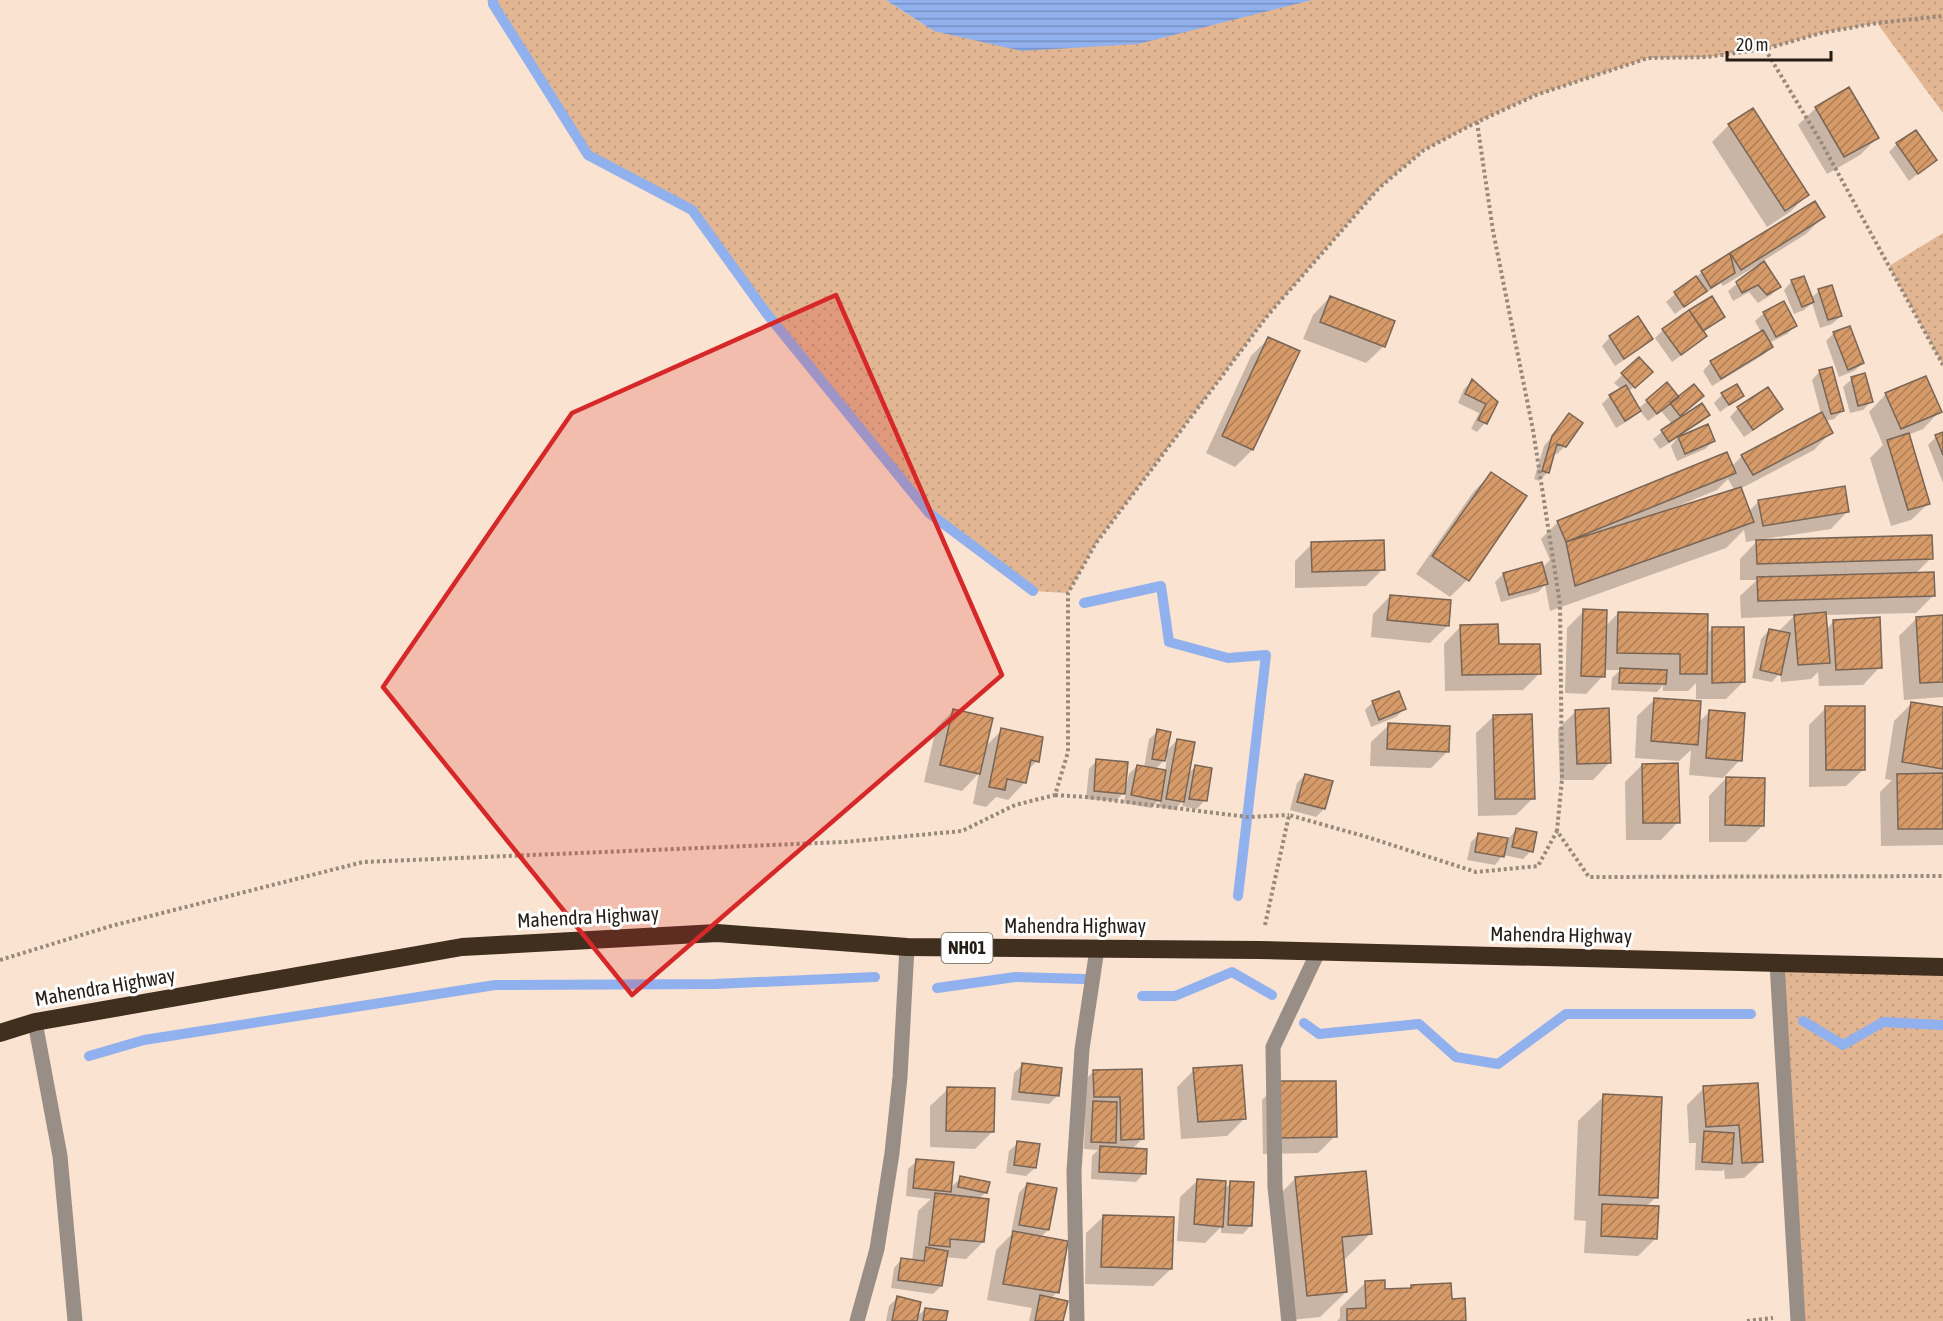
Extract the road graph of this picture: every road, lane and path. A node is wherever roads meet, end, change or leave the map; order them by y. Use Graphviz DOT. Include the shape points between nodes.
graph roads {
  1 [pos="1943,16"];
  2 [pos="1765,49"];
  3 [pos="1477,122"];
  4 [pos="1943,365"];
  5 [pos="1055,795"];
  6 [pos="1288,815"];
  7 [pos="1557,831"];
  8 [pos="1943,876"];
  9 [pos="907,947"];
  10 [pos="1097,949"];
  11 [pos="1259,950"];
  12 [pos="1318,952"];
  13 [pos="0,960"];
  14 [pos="1777,963"];
  15 [pos="1943,967"];
  16 [pos="35,1022"];
  17 [pos="0,1033"];
  18 [pos="75,1321"];
  19 [pos="857,1321"];
  20 [pos="1077,1321"];
  21 [pos="1288,1321"];
  22 [pos="1798,1321"];
  1 -- 2 [label="path" via="1821,33"];
  2 -- 3 [label="path" via="1707,57 1648,58 1536,95"];
  2 -- 4 [label="path" via="1821,142"];
  3 -- 5 [label="path" via="1424,150 1379,188 1268,315 1096,543 1068,593 1068,752"];
  3 -- 7 [label="path" via="1493,231 1533,429 1560,604 1562,779"];
  5 -- 6 [label="path" via="1248,817"];
  5 -- 13 [label="path" via="1015,805 962,831 844,842 363,862 111,926"];
  6 -- 7 [label="path" via="1476,872 1538,866"];
  6 -- 11 [label="path"];
  7 -- 8 [label="path" via="1589,877"];
  9 -- 10 [label="highway, Mahendra Highway / NH01"];
  9 -- 16 [label="highway, Mahendra Highway / NH01" via="717,933 462,947"];
  9 -- 19 [label="street" via="892,1153 877,1249"];
  10 -- 11 [label="highway, Mahendra Highway / NH01"];
  10 -- 20 [label="street" via="1082,1049 1074,1171"];
  11 -- 12 [label="highway, Mahendra Highway / NH01"];
  12 -- 14 [label="highway, Mahendra Highway / NH01"];
  12 -- 21 [label="street" via="1273,1047 1275,1187"];
  14 -- 15 [label="highway, Mahendra Highway / NH01"];
  14 -- 22 [label="street"];
  16 -- 17 [label="highway, Mahendra Highway / NH01"];
  16 -- 18 [label="street" via="60,1156"];
}
